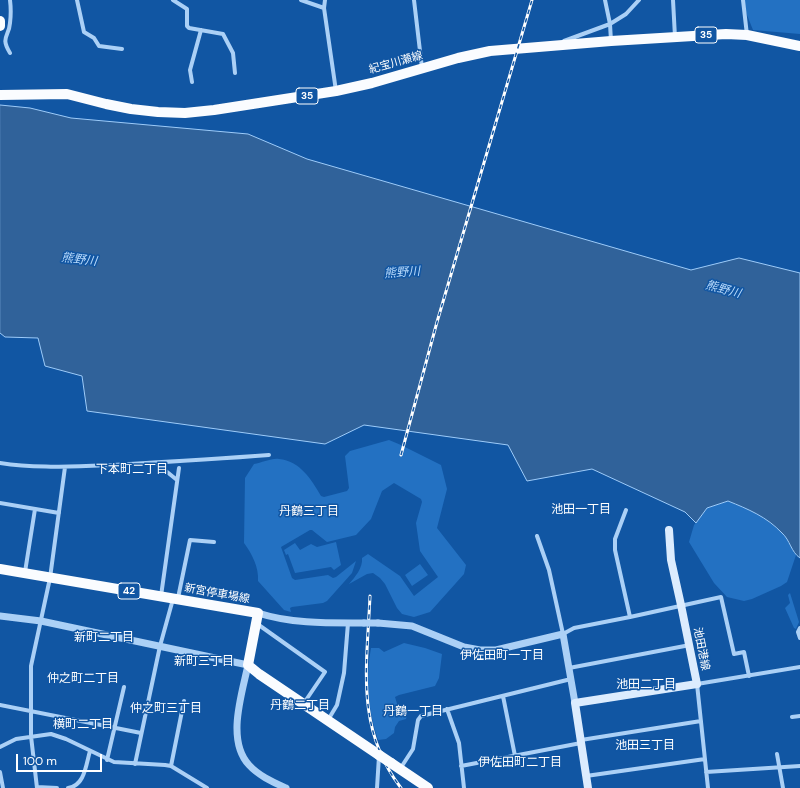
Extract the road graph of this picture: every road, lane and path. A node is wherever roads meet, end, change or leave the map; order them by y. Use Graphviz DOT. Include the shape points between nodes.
graph roads {
  1 [pos="10,0"];
  2 [pos="77,0"];
  3 [pos="173,0"];
  4 [pos="301,0"];
  5 [pos="325,0"];
  6 [pos="414,0"];
  7 [pos="605,0"];
  8 [pos="639,0"];
  9 [pos="673,0"];
  10 [pos="743,0"];
  11 [pos="324,8"];
  12 [pos="0,21"];
  13 [pos="610,24"];
  14 [pos="0,26"];
  15 [pos="201,30"];
  16 [pos="747,35"];
  17 [pos="675,37"];
  18 [pos="611,41"];
  19 [pos="800,46"];
  20 [pos="544,47"];
  21 [pos="122,49"];
  22 [pos="10,53"];
  23 [pos="422,68"];
  24 [pos="235,73"];
  25 [pos="192,82"];
  26 [pos="336,91"];
  27 [pos="0,95"];
  28 [pos="269,455"];
  29 [pos="0,463"];
  30 [pos="156,463"];
  31 [pos="65,467"];
  32 [pos="179,468"];
  33 [pos="177,480"];
  34 [pos="0,504"];
  35 [pos="35,509"];
  36 [pos="626,510"];
  37 [pos="59,513"];
  38 [pos="669,530"];
  39 [pos="537,536"];
  40 [pos="214,542"];
  41 [pos="0,569"];
  42 [pos="24,573"];
  43 [pos="50,578"];
  44 [pos="161,596"];
  45 [pos="175,599"];
  46 [pos="681,605"];
  47 [pos="0,616"];
  48 [pos="630,617"];
  49 [pos="257,618"];
  50 [pos="41,621"];
  51 [pos="348,623"];
  52 [pos="800,628"];
  53 [pos="563,634"];
  54 [pos="800,638"];
  55 [pos="690,645"];
  56 [pos="160,646"];
  57 [pos="248,665"];
  58 [pos="800,667"];
  59 [pos="569,668"];
  60 [pos="749,676"];
  61 [pos="571,680"];
  62 [pos="697,684"];
  63 [pos="124,687"];
  64 [pos="503,696"];
  65 [pos="184,701"];
  66 [pos="304,703"];
  67 [pos="575,703"];
  68 [pos="0,705"];
  69 [pos="448,709"];
  70 [pos="31,712"];
  71 [pos="800,716"];
  72 [pos="792,717"];
  73 [pos="328,720"];
  74 [pos="701,721"];
  75 [pos="115,728"];
  76 [pos="141,733"];
  77 [pos="31,736"];
  78 [pos="580,742"];
  79 [pos="0,746"];
  80 [pos="90,751"];
  81 [pos="777,754"];
  82 [pos="379,755"];
  83 [pos="515,756"];
  84 [pos="705,759"];
  85 [pos="107,760"];
  86 [pos="135,764"];
  87 [pos="171,766"];
  88 [pos="461,766"];
  89 [pos="800,766"];
  90 [pos="779,768"];
  91 [pos="400,770"];
  92 [pos="0,772"];
  93 [pos="706,772"];
  94 [pos="586,776"];
  95 [pos="37,787"];
  96 [pos="3,788"];
  97 [pos="57,788"];
  98 [pos="68,788"];
  99 [pos="207,788"];
  100 [pos="286,788"];
  101 [pos="377,788"];
  102 [pos="428,788"];
  103 [pos="464,788"];
  104 [pos="588,788"];
  105 [pos="708,788"];
  106 [pos="783,788"];
  1 -- 22 [label="street" via="11,20 5,41"];
  2 -- 21 [label="street" via="84,32 94,38 99,46"];
  3 -- 15 [label="street" via="187,9 187,26"];
  4 -- 11 [label="street"];
  5 -- 11 [label="street"];
  6 -- 23 [label="street"];
  7 -- 13 [label="street"];
  8 -- 13 [label="street" via="626,14"];
  9 -- 17 [label="street"];
  10 -- 16 [label="street"];
  11 -- 26 [label="street"];
  12 -- 14 [label="highway"];
  13 -- 18 [label="street"];
  13 -- 20 [label="street"];
  15 -- 24 [label="street" via="223,34 234,53"];
  15 -- 25 [label="street" via="190,70"];
  16 -- 17 [label="main road, 紀宝川瀬線 / 35"];
  16 -- 19 [label="main road, 紀宝川瀬線 / 35"];
  17 -- 18 [label="main road, 紀宝川瀬線 / 35"];
  18 -- 20 [label="main road, 紀宝川瀬線 / 35"];
  20 -- 23 [label="main road, 紀宝川瀬線 / 35" via="490,51"];
  23 -- 26 [label="main road, 紀宝川瀬線 / 35"];
  26 -- 27 [label="main road, 紀宝川瀬線 / 35" via="185,113 132,109 62,93"];
  28 -- 30 [label="street"];
  29 -- 31 [label="street"];
  30 -- 31 [label="street"];
  30 -- 33 [label="street"];
  31 -- 37 [label="street"];
  32 -- 33 [label="street"];
  33 -- 44 [label="street"];
  34 -- 35 [label="street"];
  35 -- 37 [label="street"];
  35 -- 42 [label="street"];
  36 -- 48 [label="street" via="615,539 615,550"];
  37 -- 43 [label="street"];
  38 -- 46 [label="main road, 池田港線" via="670,560"];
  39 -- 53 [label="street" via="549,570"];
  40 -- 45 [label="street" via="190,540"];
  41 -- 42 [label="main road, 新宮停車場線 / 42"];
  42 -- 43 [label="main road, 新宮停車場線 / 42"];
  43 -- 44 [label="main road, 新宮停車場線 / 42"];
  43 -- 50 [label="street"];
  44 -- 45 [label="main road, 新宮停車場線 / 42"];
  45 -- 49 [label="main road, 新宮停車場線 / 42"];
  45 -- 56 [label="street"];
  46 -- 48 [label="street"];
  46 -- 55 [label="main road, 池田港線"];
  46 -- 60 [label="street" via="721,597 734,654 744,652"];
  47 -- 50 [label="street"];
  48 -- 53 [label="street" via="574,628"];
  49 -- 51 [label="street"];
  49 -- 57 [label="main road"];
  49 -- 66 [label="street" via="325,672"];
  50 -- 56 [label="street"];
  50 -- 70 [label="street" via="31,666"];
  51 -- 53 [label="street, bridge" via="412,626 464,647 480,650 496,650"];
  51 -- 73 [label="street" via="344,673 336,705"];
  52 -- 54 [label="street"];
  53 -- 59 [label="street"];
  55 -- 59 [label="street"];
  55 -- 62 [label="main road, 池田港線"];
  56 -- 57 [label="street"];
  56 -- 76 [label="street"];
  57 -- 66 [label="main road"];
  57 -- 100 [label="street" via="238,713 237,732 240,749 248,764 256,771"];
  58 -- 60 [label="street"];
  59 -- 61 [label="street"];
  60 -- 62 [label="street"];
  61 -- 64 [label="street"];
  61 -- 67 [label="street"];
  62 -- 67 [label="main road, 池田港線"];
  62 -- 74 [label="street"];
  63 -- 75 [label="street"];
  64 -- 69 [label="street"];
  64 -- 83 [label="street"];
  65 -- 87 [label="street"];
  66 -- 73 [label="main road"];
  67 -- 78 [label="main road"];
  68 -- 70 [label="street"];
  69 -- 88 [label="street" via="458,743"];
  69 -- 91 [label="street" via="421,716 413,749"];
  70 -- 75 [label="street"];
  70 -- 77 [label="street"];
  71 -- 72 [label="street"];
  73 -- 82 [label="main road"];
  74 -- 78 [label="street"];
  74 -- 84 [label="street"];
  75 -- 76 [label="street"];
  75 -- 85 [label="street"];
  76 -- 86 [label="street"];
  77 -- 79 [label="street"];
  77 -- 80 [label="street" via="51,734"];
  77 -- 95 [label="street"];
  78 -- 83 [label="street"];
  78 -- 94 [label="main road"];
  80 -- 85 [label="street"];
  80 -- 98 [label="street" via="83,778 72,788"];
  81 -- 90 [label="street"];
  82 -- 91 [label="main road, bridge"];
  82 -- 101 [label="street"];
  83 -- 88 [label="street"];
  84 -- 93 [label="street"];
  84 -- 94 [label="street"];
  85 -- 86 [label="street"];
  86 -- 87 [label="street"];
  87 -- 99 [label="street"];
  88 -- 103 [label="street"];
  89 -- 90 [label="street"];
  90 -- 93 [label="street"];
  90 -- 106 [label="street"];
  91 -- 102 [label="main road"];
  92 -- 96 [label="street"];
  93 -- 105 [label="street"];
  94 -- 104 [label="main road"];
  95 -- 97 [label="street"];
}
